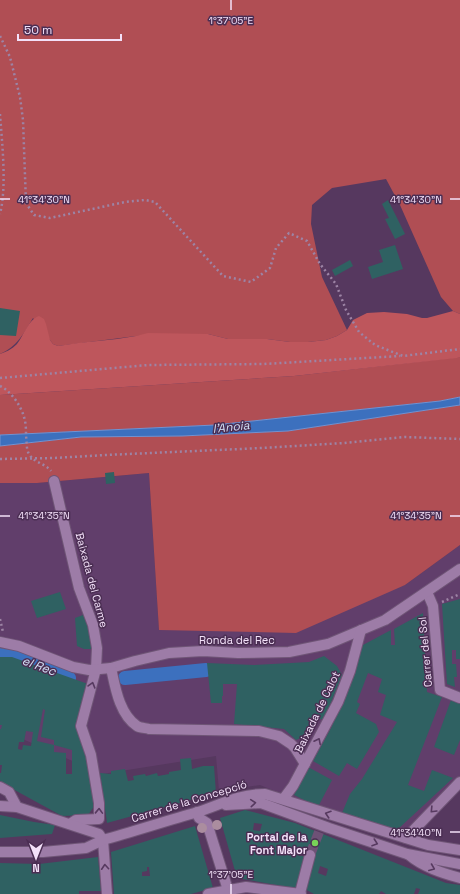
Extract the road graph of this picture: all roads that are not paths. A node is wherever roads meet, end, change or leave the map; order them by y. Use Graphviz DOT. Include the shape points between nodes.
graph roads {
  1 [pos="54,481"];
  2 [pos="460,569"];
  3 [pos="426,592"];
  4 [pos="361,630"];
  5 [pos="0,642"];
  6 [pos="111,668"];
  7 [pos="96,669"];
  8 [pos="460,698"];
  9 [pos="305,764"];
  10 [pos="460,782"];
  11 [pos="0,787"];
  12 [pos="284,798"];
  13 [pos="0,806"];
  14 [pos="214,806"];
  15 [pos="17,807"];
  16 [pos="196,812"];
  17 [pos="70,824"];
  18 [pos="406,838"];
  19 [pos="103,840"];
  20 [pos="460,850"];
  21 [pos="0,852"];
  22 [pos="407,854"];
  23 [pos="310,855"];
  24 [pos="460,864"];
  25 [pos="460,878"];
  26 [pos="228,890"];
  27 [pos="247,890"];
  28 [pos="300,892"];
  29 [pos="107,894"];
  30 [pos="208,894"];
  1 -- 7 [label="street, Baixada del Carme" via="80,588 93,624 97,648"];
  2 -- 3 [label="street, Ronda del Rec"];
  3 -- 4 [label="street, Ronda del Rec" via="385,620"];
  3 -- 8 [label="street, Carrer del Sol" via="433,606 440,690"];
  4 -- 6 [label="street, Ronda del Rec" via="328,644 289,652 169,653"];
  9 -- 4 [label="street, Baixada de Calot, one-way" via="343,690"];
  5 -- 7 [label="street, Ronda del Rec" via="33,650 81,669"];
  6 -- 7 [label="street, Ronda del Rec"];
  6 -- 9 [label="street" via="126,715 137,726 149,729 259,731 279,736 291,744"];
  17 -- 7 [label="street, Baixada del Carme, one-way" via="76,820 99,819 91,755 80,726"];
  9 -- 12 [label="street, Baixada de Calot"];
  10 -- 18 [label="street, one-way"];
  11 -- 15 [label="street" via="9,792"];
  12 -- 14 [label="street, Carrer de la Concepció" via="250,794"];
  18 -- 12 [label="street, Carrer de la Concepció, one-way"];
  13 -- 15 [label="street"];
  14 -- 16 [label="street, Carrer de la Concepció"];
  14 -- 22 [label="street, one-way" via="261,802 320,828"];
  15 -- 17 [label="street"];
  16 -- 19 [label="street, Carrer de la Concepció"];
  16 -- 26 [label="street" via="199,818 207,823"];
  17 -- 19 [label="street" via="99,834"];
  18 -- 20 [label="street, Carrer de la Concepció" via="428,845"];
  19 -- 21 [label="street, Carrer de la Concepció" via="86,848"];
  29 -- 19 [label="street, one-way"];
  22 -- 24 [label="street"];
  22 -- 25 [label="street, one-way" via="417,862"];
  23 -- 28 [label="street"];
  26 -- 27 [label="street"];
  26 -- 30 [label="street"];
  27 -- 28 [label="street"];
}
